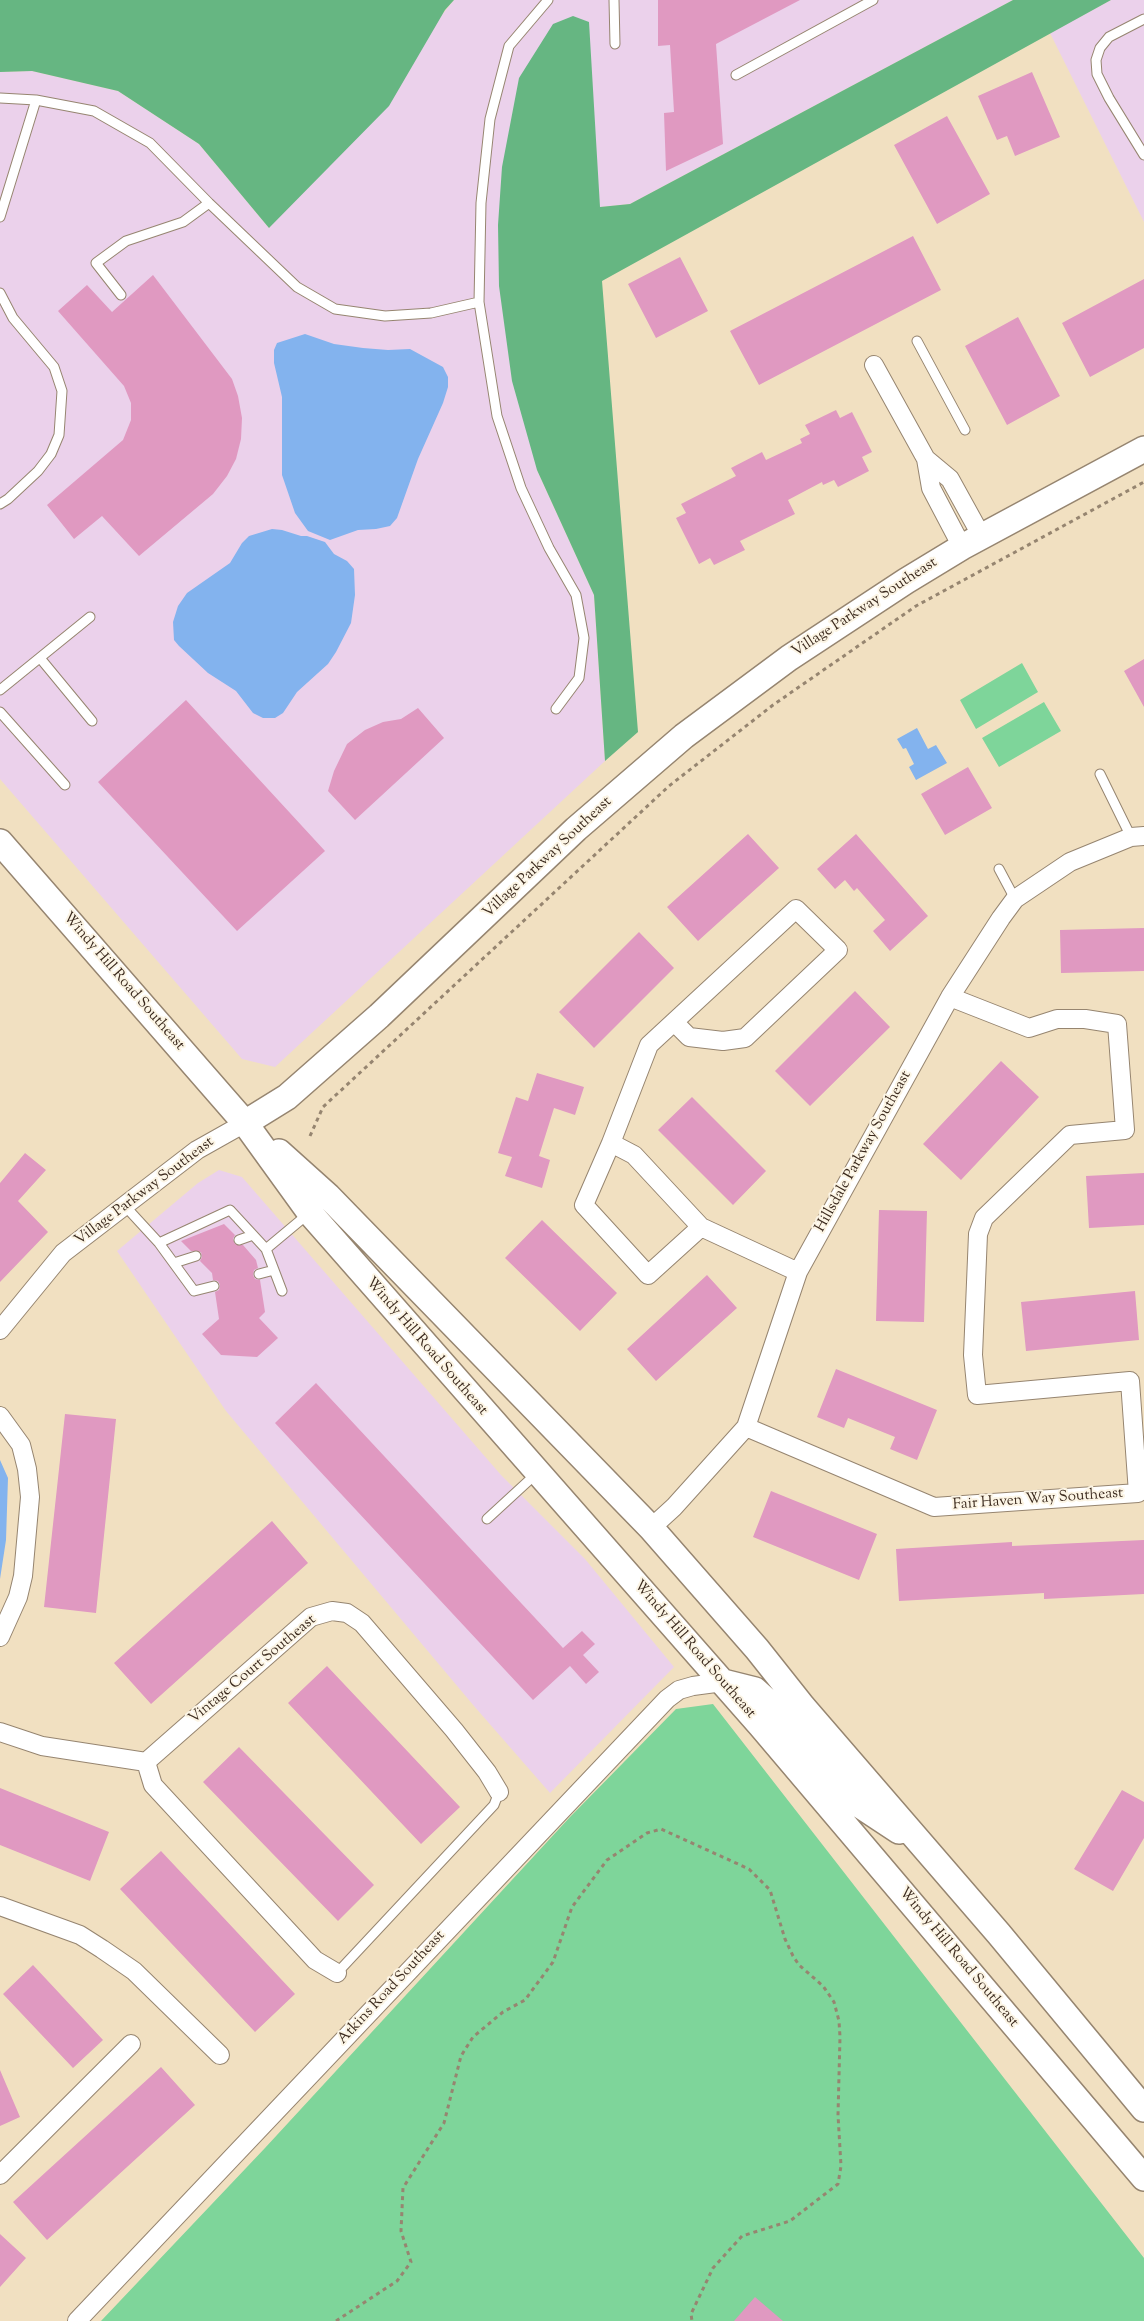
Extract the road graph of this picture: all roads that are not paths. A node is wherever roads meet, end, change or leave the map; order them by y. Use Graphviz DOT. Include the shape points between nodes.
graph roads {
  1 [pos="548,0"];
  2 [pos="614,0"];
  3 [pos="873,0"];
  4 [pos="1144,19"];
  5 [pos="615,44"];
  6 [pos="736,75"];
  7 [pos="0,98"];
  8 [pos="36,100"];
  9 [pos="1144,154"];
  10 [pos="208,204"];
  11 [pos="0,217"];
  12 [pos="0,293"];
  13 [pos="121,295"];
  14 [pos="479,302"];
  15 [pos="917,341"];
  16 [pos="874,365"];
  17 [pos="965,430"];
  18 [pos="1144,449"];
  19 [pos="0,504"];
  20 [pos="972,542"];
  21 [pos="90,618"];
  22 [pos="40,658"];
  23 [pos="0,690"];
  24 [pos="556,709"];
  25 [pos="0,712"];
  26 [pos="92,721"];
  27 [pos="1100,774"];
  28 [pos="65,785"];
  29 [pos="1137,836"];
  30 [pos="0,842"];
  31 [pos="1000,869"];
  32 [pos="1015,899"];
  33 [pos="950,997"];
  34 [pos="674,1022"];
  35 [pos="245,1123"];
  36 [pos="611,1143"];
  37 [pos="125,1206"];
  38 [pos="310,1213"];
  39 [pos="701,1227"];
  40 [pos="253,1235"];
  41 [pos="239,1240"];
  42 [pos="159,1243"];
  43 [pos="266,1249"];
  44 [pos="196,1256"];
  45 [pos="174,1263"];
  46 [pos="274,1270"];
  47 [pos="798,1272"];
  48 [pos="259,1274"];
  49 [pos="214,1286"];
  50 [pos="282,1291"];
  51 [pos="0,1330"];
  52 [pos="0,1416"];
  53 [pos="746,1427"];
  54 [pos="537,1473"];
  55 [pos="487,1519"];
  56 [pos="651,1528"];
  57 [pos="0,1636"];
  58 [pos="723,1682"];
  59 [pos="0,1732"];
  60 [pos="146,1762"];
  61 [pos="499,1792"];
  62 [pos="924,1848"];
  63 [pos="0,1906"];
  64 [pos="337,1973"];
  65 [pos="131,2044"];
  66 [pos="220,2055"];
  67 [pos="1144,2109"];
  68 [pos="0,2175"];
  69 [pos="1144,2178"];
  70 [pos="77,2321"];
  1 -- 14 [label="lane" via="509,46 490,119 481,203"];
  2 -- 5 [label="lane"];
  3 -- 6 [label="lane"];
  4 -- 9 [label="lane" via="1109,37 1096,60 1097,74 1109,98"];
  7 -- 8 [label="lane"];
  8 -- 10 [label="lane" via="94,111 150,143"];
  8 -- 11 [label="lane"];
  10 -- 13 [label="lane" via="183,222 126,241 96,262"];
  10 -- 14 [label="lane" via="297,287 335,309 385,316 431,313"];
  12 -- 19 [label="lane" via="13,318 54,367 62,391 59,435 51,454 38,471"];
  14 -- 24 [label="lane" via="500,425 548,548 576,595 584,638 579,678"];
  15 -- 17 [label="lane"];
  16 -- 20 [label="street" via="926,459 931,488"];
  18 -- 20 [label="main road, Village Parkway Southeast"];
  20 -- 35 [label="main road, Village Parkway Southeast" via="788,658 684,736 576,830 379,1016 287,1097"];
  21 -- 22 [label="lane"];
  22 -- 23 [label="lane"];
  22 -- 26 [label="lane"];
  25 -- 28 [label="lane"];
  27 -- 29 [label="lane"];
  29 -- 32 [label="street, Hillsdale Parkway Southeast" via="1070,862"];
  30 -- 35 [label="main road, Windy Hill Road Southeast"];
  31 -- 32 [label="lane"];
  32 -- 33 [label="street, Hillsdale Parkway Southeast"];
  33 -- 47 [label="street, Hillsdale Parkway Southeast"];
  33 -- 53 [label="street, Fair Haven Way Southeast" via="1029,1028 1056,1019 1085,1018 1117,1024 1125,1130 1070,1135 984,1218 978,1234 973,1355 977,1395 1130,1381 1138,1493 934,1507"];
  34 -- 34 [label="street" via="796,909 838,950 745,1038 722,1041 689,1037"];
  34 -- 36 [label="street" via="649,1044"];
  35 -- 37 [label="street, Village Parkway Southeast" via="197,1150"];
  35 -- 38 [label="main road, Windy Hill Road Southeast"];
  35 -- 56 [label="main road, Windy Hill Road Southeast" via="328,1196"];
  36 -- 39 [label="street" via="634,1155"];
  36 -- 39 [label="street" via="584,1205 648,1275"];
  37 -- 42 [label="lane"];
  37 -- 51 [label="street, Village Parkway Southeast" via="64,1253"];
  38 -- 43 [label="lane"];
  38 -- 54 [label="main road, Windy Hill Road Southeast"];
  39 -- 47 [label="street"];
  40 -- 41 [label="lane"];
  40 -- 42 [label="lane" via="230,1210"];
  40 -- 43 [label="lane"];
  42 -- 45 [label="lane"];
  43 -- 46 [label="lane"];
  44 -- 45 [label="lane"];
  45 -- 49 [label="lane" via="194,1291"];
  46 -- 48 [label="lane"];
  46 -- 50 [label="lane"];
  47 -- 53 [label="street, Hillsdale Parkway Southeast"];
  52 -- 57 [label="street" via="20,1445 30,1497 23,1576 18,1597"];
  53 -- 56 [label="street, Hillsdale Parkway Southeast"];
  54 -- 55 [label="lane"];
  54 -- 58 [label="main road, Windy Hill Road Southeast"];
  56 -- 62 [label="main road, Windy Hill Road Southeast"];
  58 -- 62 [label="main road" via="755,1690 855,1802"];
  58 -- 69 [label="main road, Windy Hill Road Southeast"];
  58 -- 70 [label="street, Atkins Road Southeast" via="679,1690 666,1699"];
  59 -- 60 [label="street" via="42,1746"];
  60 -- 61 [label="street, Vintage Court Southeast" via="311,1616 332,1612 347,1614 362,1622 454,1730"];
  60 -- 64 [label="street" via="153,1785 316,1960"];
  61 -- 64 [label="lane" via="494,1805"];
  62 -- 67 [label="main road, Windy Hill Road Southeast"];
  63 -- 66 [label="street" via="80,1935 102,1949 134,1971"];
  65 -- 68 [label="street"];
}
